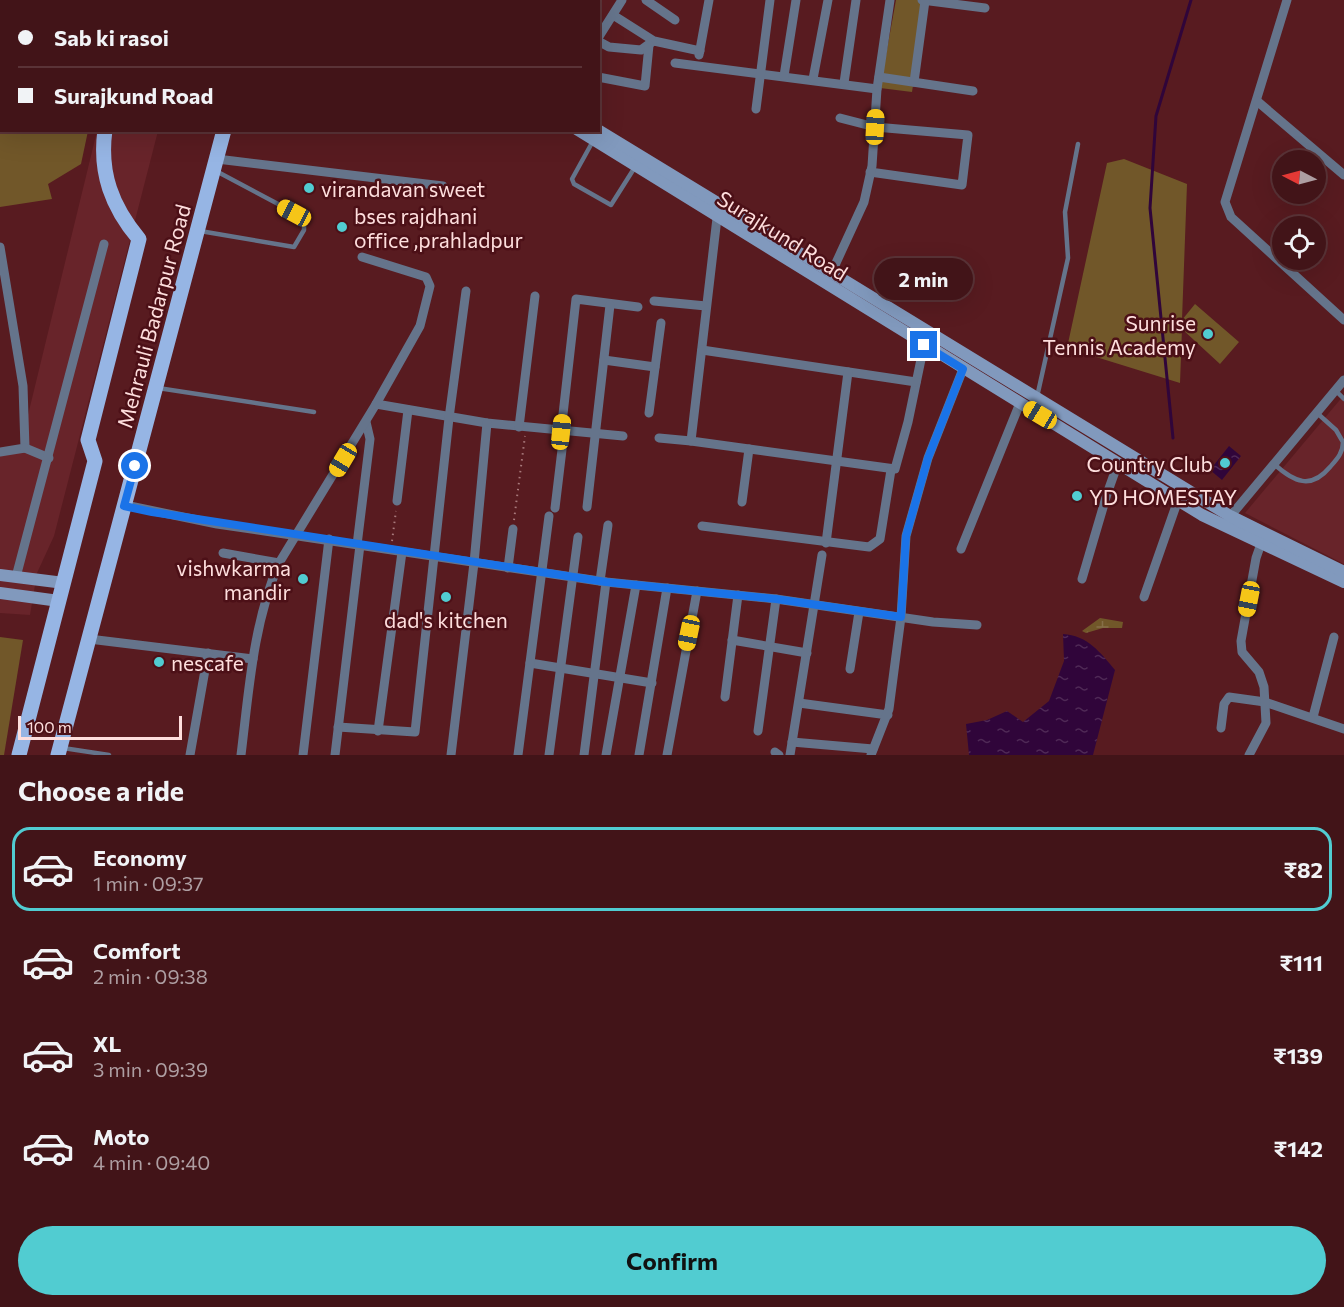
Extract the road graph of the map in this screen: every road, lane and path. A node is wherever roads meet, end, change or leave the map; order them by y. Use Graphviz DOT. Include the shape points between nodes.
graph roads {
  1 [pos="622,0"];
  2 [pos="646,0"];
  3 [pos="709,0"];
  4 [pos="770,0"];
  5 [pos="796,0"];
  6 [pos="828,0"];
  7 [pos="856,0"];
  8 [pos="890,0"];
  9 [pos="919,0"];
  10 [pos="1287,0"];
  11 [pos="925,1"];
  12 [pos="986,8"];
  13 [pos="613,15"];
  14 [pos="675,20"];
  15 [pos="600,37"];
  16 [pos="600,41"];
  17 [pos="651,43"];
  18 [pos="700,51"];
  19 [pos="675,63"];
  20 [pos="698,66"];
  21 [pos="761,73"];
  22 [pos="784,76"];
  23 [pos="600,77"];
  24 [pos="879,77"];
  25 [pos="813,79"];
  26 [pos="914,82"];
  27 [pos="844,83"];
  28 [pos="877,89"];
  29 [pos="973,91"];
  30 [pos="1257,101"];
  31 [pos="756,109"];
  32 [pos="840,118"];
  33 [pos="875,127"];
  34 [pos="105,132"];
  35 [pos="223,132"];
  36 [pos="596,135"];
  37 [pos="1078,144"];
  38 [pos="215,165"];
  39 [pos="635,166"];
  40 [pos="870,172"];
  41 [pos="1344,175"];
  42 [pos="443,186"];
  43 [pos="717,218"];
  44 [pos="198,230"];
  45 [pos="104,244"];
  46 [pos="0,246"];
  47 [pos="362,257"];
  48 [pos="2,270"];
  49 [pos="831,272"];
  50 [pos="825,284"];
  51 [pos="466,291"];
  52 [pos="535,296"];
  53 [pos="654,301"];
  54 [pos="610,305"];
  55 [pos="706,306"];
  56 [pos="638,307"];
  57 [pos="1344,320"];
  58 [pos="661,323"];
  59 [pos="924,345"];
  60 [pos="702,350"];
  61 [pos="604,360"];
  62 [pos="655,367"];
  63 [pos="963,369"];
  64 [pos="848,372"];
  65 [pos="1344,380"];
  66 [pos="916,382"];
  67 [pos="156,388"];
  68 [pos="1336,391"];
  69 [pos="1037,399"];
  70 [pos="1344,399"];
  71 [pos="1020,403"];
  72 [pos="376,404"];
  73 [pos="408,410"];
  74 [pos="314,412"];
  75 [pos="649,413"];
  76 [pos="1317,413"];
  77 [pos="448,418"];
  78 [pos="366,422"];
  79 [pos="487,423"];
  80 [pos="522,428"];
  81 [pos="562,432"];
  82 [pos="595,435"];
  83 [pos="623,436"];
  84 [pos="659,438"];
  85 [pos="691,441"];
  86 [pos="25,448"];
  87 [pos="749,449"];
  88 [pos="0,452"];
  89 [pos="49,458"];
  90 [pos="837,462"];
  91 [pos="1118,463"];
  92 [pos="1274,464"];
  93 [pos="891,470"];
  94 [pos="1178,500"];
  95 [pos="397,501"];
  96 [pos="742,502"];
  97 [pos="124,506"];
  98 [pos="587,507"];
  99 [pos="1227,521"];
  100 [pos="608,525"];
  101 [pos="702,526"];
  102 [pos="513,529"];
  103 [pos="298,536"];
  104 [pos="578,537"];
  105 [pos="1263,538"];
  106 [pos="329,539"];
  107 [pos="826,543"];
  108 [pos="359,545"];
  109 [pos="961,549"];
  110 [pos="391,550"];
  111 [pos="402,552"];
  112 [pos="223,553"];
  113 [pos="822,555"];
  114 [pos="433,556"];
  115 [pos="279,563"];
  116 [pos="474,563"];
  117 [pos="508,567"];
  118 [pos="1344,572"];
  119 [pos="543,573"];
  120 [pos="0,575"];
  121 [pos="16,577"];
  122 [pos="573,577"];
  123 [pos="1082,579"];
  124 [pos="603,582"];
  125 [pos="1344,582"];
  126 [pos="64,583"];
  127 [pos="636,585"];
  128 [pos="667,588"];
  129 [pos="697,591"];
  130 [pos="0,593"];
  131 [pos="738,596"];
  132 [pos="1144,597"];
  133 [pos="776,599"];
  134 [pos="59,601"];
  135 [pos="815,605"];
  136 [pos="859,612"];
  137 [pos="901,617"];
  138 [pos="977,625"];
  139 [pos="1334,637"];
  140 [pos="89,639"];
  141 [pos="732,640"];
  142 [pos="771,646"];
  143 [pos="208,653"];
  144 [pos="807,653"];
  145 [pos="254,659"];
  146 [pos="530,663"];
  147 [pos="561,669"];
  148 [pos="850,669"];
  149 [pos="593,675"];
  150 [pos="620,679"];
  151 [pos="652,683"];
  152 [pos="725,697"];
  153 [pos="1265,702"];
  154 [pos="799,703"];
  155 [pos="888,715"];
  156 [pos="1313,717"];
  157 [pos="338,727"];
  158 [pos="1221,728"];
  159 [pos="1344,729"];
  160 [pos="378,731"];
  161 [pos="758,731"];
  162 [pos="792,742"];
  163 [pos="59,751"];
  164 [pos="872,752"];
  165 [pos="19,755"];
  166 [pos="109,755"];
  167 [pos="190,755"];
  168 [pos="241,755"];
  169 [pos="303,755"];
  170 [pos="335,755"];
  171 [pos="451,755"];
  172 [pos="518,755"];
  173 [pos="549,755"];
  174 [pos="584,755"];
  175 [pos="606,755"];
  176 [pos="639,755"];
  177 [pos="667,755"];
  178 [pos="790,755"];
  179 [pos="1249,755"];
  1 -- 13 [label="street"];
  2 -- 14 [label="street"];
  3 -- 18 [label="street"];
  4 -- 21 [label="street"];
  5 -- 22 [label="street"];
  6 -- 25 [label="street"];
  7 -- 27 [label="street"];
  8 -- 24 [label="street"];
  9 -- 11 [label="street"];
  10 -- 30 [label="street"];
  11 -- 12 [label="street"];
  11 -- 26 [label="street"];
  13 -- 15 [label="street"];
  13 -- 17 [label="street"];
  16 -- 17 [label="street" via="609,47 632,50 644,50"];
  17 -- 18 [label="street"];
  17 -- 23 [label="street" via="645,86"];
  18 -- 20 [label="street"];
  19 -- 20 [label="street"];
  20 -- 21 [label="street"];
  21 -- 22 [label="street"];
  21 -- 31 [label="street"];
  22 -- 25 [label="street"];
  24 -- 26 [label="street"];
  24 -- 28 [label="street"];
  25 -- 27 [label="street"];
  26 -- 29 [label="street"];
  27 -- 28 [label="street"];
  28 -- 33 [label="street"];
  30 -- 41 [label="street"];
  30 -- 57 [label="street" via="1226,209"];
  32 -- 33 [label="street"];
  33 -- 40 [label="street"];
  33 -- 40 [label="street" via="968,135 962,184"];
  34 -- 126 [label="main road, Mehrauli Badarpur Road" via="107,189 139,239 88,440 95,461"];
  35 -- 38 [label="main road, Mehrauli Badarpur Road"];
  36 -- 39 [label="main road, Surajkund Road"];
  36 -- 39 [label="lane" via="572,179 574,184 611,205"];
  36 -- 49 [label="main road, Surajkund Road"];
  37 -- 69 [label="lane" via="1065,212 1069,255"];
  38 -- 42 [label="street"];
  38 -- 44 [label="main road, Mehrauli Badarpur Road"];
  38 -- 44 [label="lane" via="294,213 304,221 304,231 294,247"];
  39 -- 43 [label="main road, Surajkund Road"];
  40 -- 49 [label="street" via="861,212"];
  43 -- 50 [label="main road, Surajkund Road"];
  43 -- 55 [label="street"];
  44 -- 67 [label="main road, Mehrauli Badarpur Road"];
  45 -- 89 [label="street"];
  46 -- 48 [label="street"];
  47 -- 72 [label="street" via="426,278 430,286 420,326"];
  48 -- 86 [label="street" via="23,386"];
  49 -- 50 [label="street"];
  49 -- 69 [label="main road, Surajkund Road"];
  50 -- 59 [label="main road, Surajkund Road"];
  51 -- 77 [label="street"];
  52 -- 80 [label="street"];
  53 -- 55 [label="street"];
  54 -- 56 [label="street"];
  54 -- 61 [label="street"];
  54 -- 81 [label="street" via="576,299"];
  55 -- 60 [label="street"];
  58 -- 62 [label="street"];
  59 -- 63 [label="main road, Surajkund Road"];
  59 -- 66 [label="street"];
  60 -- 64 [label="street"];
  60 -- 85 [label="street"];
  61 -- 62 [label="street"];
  61 -- 82 [label="street"];
  62 -- 75 [label="street"];
  63 -- 71 [label="main road, Surajkund Road"];
  63 -- 137 [label="street" via="928,458 906,536"];
  64 -- 66 [label="street"];
  64 -- 90 [label="street"];
  65 -- 68 [label="street"];
  66 -- 93 [label="street" via="897,466"];
  67 -- 74 [label="lane"];
  67 -- 97 [label="main road, Mehrauli Badarpur Road"];
  68 -- 70 [label="lane"];
  68 -- 76 [label="street"];
  69 -- 99 [label="main road, Surajkund Road"];
  71 -- 91 [label="main road, Surajkund Road"];
  71 -- 109 [label="street"];
  72 -- 73 [label="street"];
  72 -- 78 [label="street"];
  73 -- 77 [label="street"];
  73 -- 95 [label="street"];
  76 -- 92 [label="street"];
  76 -- 92 [label="lane" via="1343,442 1334,462 1322,476 1306,482 1285,474"];
  77 -- 79 [label="street"];
  77 -- 114 [label="street"];
  78 -- 103 [label="street"];
  78 -- 108 [label="street" via="370,439"];
  79 -- 80 [label="street"];
  79 -- 116 [label="street"];
  80 -- 81 [label="street"];
  80 -- 102 [label="path"];
  81 -- 82 [label="street"];
  81 -- 119 [label="street"];
  82 -- 83 [label="street"];
  82 -- 98 [label="street"];
  84 -- 85 [label="street"];
  85 -- 87 [label="street"];
  86 -- 88 [label="street"];
  86 -- 89 [label="street"];
  87 -- 90 [label="street"];
  87 -- 96 [label="street"];
  89 -- 121 [label="street"];
  90 -- 93 [label="street"];
  90 -- 107 [label="street"];
  91 -- 94 [label="main road, Surajkund Road"];
  91 -- 123 [label="street"];
  92 -- 99 [label="street"];
  93 -- 107 [label="street" via="877,543 869,547"];
  94 -- 99 [label="main road, Surajkund Road"];
  94 -- 132 [label="street"];
  95 -- 110 [label="path"];
  97 -- 103 [label="street"];
  97 -- 140 [label="main road, Mehrauli Badarpur Road"];
  99 -- 105 [label="main road, Surajkund Road"];
  100 -- 124 [label="street"];
  101 -- 107 [label="street"];
  102 -- 117 [label="street"];
  103 -- 106 [label="street"];
  103 -- 115 [label="street"];
  104 -- 122 [label="street"];
  105 -- 118 [label="main road, Surajkund Road"];
  105 -- 125 [label="main road, Surajkund Road"];
  105 -- 153 [label="street" via="1241,640 1242,652 1263,679"];
  106 -- 108 [label="street"];
  106 -- 169 [label="street"];
  108 -- 110 [label="street"];
  108 -- 157 [label="street"];
  110 -- 111 [label="street"];
  111 -- 114 [label="street"];
  111 -- 160 [label="street"];
  112 -- 115 [label="street"];
  113 -- 135 [label="street"];
  114 -- 116 [label="street"];
  114 -- 160 [label="street" via="415,732"];
  115 -- 145 [label="street" via="264,603"];
  116 -- 117 [label="street"];
  116 -- 171 [label="street"];
  117 -- 119 [label="street"];
  119 -- 122 [label="street"];
  119 -- 146 [label="street"];
  120 -- 121 [label="main road"];
  121 -- 126 [label="main road"];
  122 -- 124 [label="street"];
  122 -- 147 [label="street"];
  124 -- 127 [label="street"];
  124 -- 149 [label="street"];
  126 -- 134 [label="main road, Mehrauli Badarpur Road"];
  127 -- 128 [label="street"];
  127 -- 150 [label="street"];
  128 -- 129 [label="street"];
  128 -- 151 [label="street"];
  129 -- 131 [label="street"];
  129 -- 177 [label="street"];
  130 -- 134 [label="main road"];
  131 -- 133 [label="street"];
  131 -- 141 [label="street"];
  133 -- 135 [label="street"];
  133 -- 142 [label="street"];
  134 -- 165 [label="main road, Mehrauli Badarpur Road"];
  135 -- 136 [label="street"];
  135 -- 144 [label="street"];
  136 -- 137 [label="street"];
  136 -- 148 [label="street"];
  137 -- 138 [label="street"];
  137 -- 155 [label="street"];
  139 -- 156 [label="street"];
  140 -- 143 [label="street"];
  140 -- 163 [label="main road, Mehrauli Badarpur Road"];
  141 -- 142 [label="street"];
  141 -- 152 [label="street"];
  142 -- 144 [label="street"];
  142 -- 161 [label="street"];
  143 -- 145 [label="street"];
  143 -- 167 [label="street"];
  144 -- 154 [label="street"];
  145 -- 168 [label="street"];
  146 -- 147 [label="street"];
  146 -- 172 [label="street"];
  147 -- 149 [label="street"];
  147 -- 173 [label="street"];
  149 -- 150 [label="street"];
  149 -- 174 [label="street"];
  150 -- 151 [label="street"];
  150 -- 175 [label="street"];
  151 -- 176 [label="street"];
  153 -- 156 [label="street"];
  153 -- 158 [label="street" via="1229,697 1224,704"];
  153 -- 179 [label="street" via="1266,723"];
  154 -- 155 [label="street"];
  154 -- 162 [label="street"];
  155 -- 164 [label="street"];
  156 -- 159 [label="street"];
  157 -- 160 [label="street"];
  157 -- 170 [label="street"];
  162 -- 164 [label="street"];
  162 -- 178 [label="street"];
  163 -- 166 [label="lane"];
}
